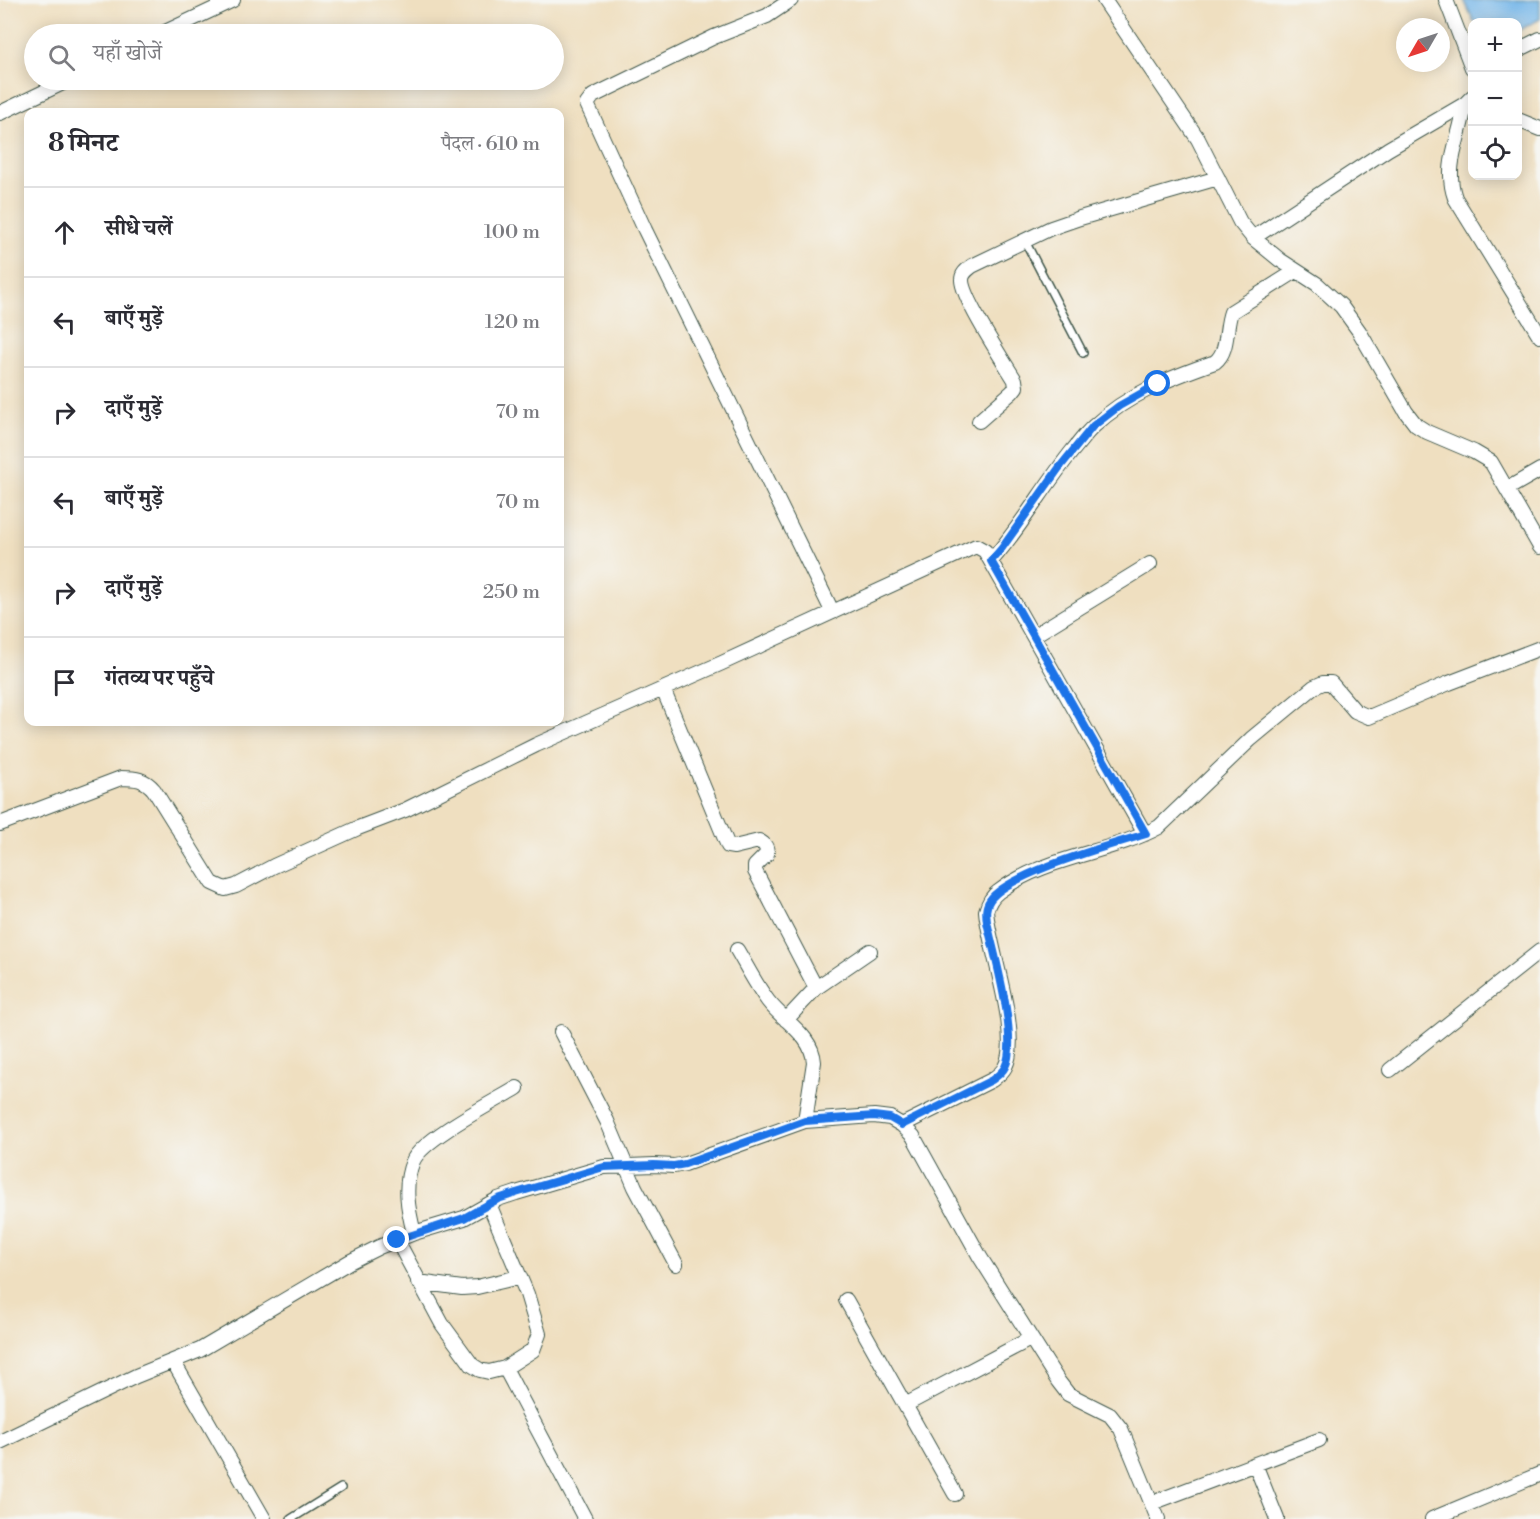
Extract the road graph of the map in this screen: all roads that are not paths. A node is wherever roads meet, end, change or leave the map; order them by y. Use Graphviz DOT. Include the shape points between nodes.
graph roads {
  1 [pos="233,0"];
  2 [pos="791,0"];
  3 [pos="1104,0"];
  4 [pos="1446,0"];
  5 [pos="182,24"];
  6 [pos="1540,39"];
  7 [pos="1522,48"];
  8 [pos="1468,55"];
  9 [pos="48,90"];
  10 [pos="1468,101"];
  11 [pos="1468,104"];
  12 [pos="0,113"];
  13 [pos="1522,122"];
  14 [pos="1540,129"];
  15 [pos="1218,178"];
  16 [pos="1253,238"];
  17 [pos="1025,241"];
  18 [pos="1296,271"];
  19 [pos="1540,336"];
  20 [pos="1083,353"];
  21 [pos="978,421"];
  22 [pos="1540,470"];
  23 [pos="1507,489"];
  24 [pos="1540,547"];
  25 [pos="991,561"];
  26 [pos="1150,564"];
  27 [pos="832,611"];
  28 [pos="1033,636"];
  29 [pos="1540,648"];
  30 [pos="663,689"];
  31 [pos="0,824"];
  32 [pos="1146,834"];
  33 [pos="737,950"];
  34 [pos="870,951"];
  35 [pos="1540,951"];
  36 [pos="816,988"];
  37 [pos="786,1020"];
  38 [pos="561,1032"];
  39 [pos="1390,1070"];
  40 [pos="517,1088"];
  41 [pos="805,1121"];
  42 [pos="902,1125"];
  43 [pos="626,1166"];
  44 [pos="489,1204"];
  45 [pos="414,1233"];
  46 [pos="397,1240"];
  47 [pos="676,1264"];
  48 [pos="519,1277"];
  49 [pos="418,1282"];
  50 [pos="846,1300"];
  51 [pos="1030,1339"];
  52 [pos="173,1361"];
  53 [pos="505,1368"];
  54 [pos="905,1405"];
  55 [pos="1319,1440"];
  56 [pos="0,1442"];
  57 [pos="1255,1464"];
  58 [pos="1540,1474"];
  59 [pos="341,1488"];
  60 [pos="955,1494"];
  61 [pos="1152,1503"];
  62 [pos="264,1519"];
  63 [pos="291,1519"];
  64 [pos="585,1519"];
  65 [pos="1158,1519"];
  66 [pos="1277,1519"];
  67 [pos="1432,1519"];
  1 -- 5 [label="street"];
  2 -- 27 [label="street" via="767,16 593,96 587,104"];
  3 -- 15 [label="street" via="1198,139"];
  4 -- 8 [label="street"];
  6 -- 7 [label="street"];
  9 -- 12 [label="street"];
  10 -- 16 [label="street"];
  11 -- 19 [label="street" via="1450,170 1450,184"];
  13 -- 14 [label="street"];
  15 -- 16 [label="street" via="1240,222"];
  15 -- 17 [label="street" via="1080,218"];
  16 -- 18 [label="street"];
  17 -- 20 [label="lane"];
  17 -- 21 [label="street" via="972,266 962,279 1016,387"];
  18 -- 23 [label="street" via="1341,306 1416,425 1491,462"];
  18 -- 25 [label="street" via="1231,312 1222,357 1158,384 1093,426"];
  22 -- 23 [label="street"];
  23 -- 24 [label="street"];
  25 -- 27 [label="street" via="976,546"];
  25 -- 28 [label="street"];
  26 -- 28 [label="street"];
  27 -- 30 [label="street"];
  28 -- 32 [label="street"];
  29 -- 32 [label="street" via="1369,717 1356,711 1331,683 1314,687 1251,739 1159,827"];
  30 -- 31 [label="street" via="225,889 212,883 154,790 138,778 121,778"];
  30 -- 36 [label="street" via="728,846 759,841 767,849 755,872"];
  32 -- 42 [label="street" via="1073,857 997,892 986,911 1004,996 1010,1048 1006,1065 992,1080"];
  33 -- 37 [label="street" via="755,982"];
  34 -- 36 [label="street"];
  35 -- 39 [label="street"];
  36 -- 37 [label="street"];
  37 -- 41 [label="street" via="809,1042 814,1053"];
  38 -- 43 [label="street"];
  40 -- 45 [label="street" via="419,1150 408,1175 406,1196"];
  41 -- 42 [label="street" via="874,1116"];
  41 -- 43 [label="street" via="685,1164"];
  42 -- 51 [label="street" via="913,1136"];
  43 -- 44 [label="street" via="604,1167"];
  43 -- 47 [label="street"];
  44 -- 45 [label="street" via="464,1218"];
  44 -- 48 [label="street"];
  45 -- 46 [label="street"];
  46 -- 49 [label="street"];
  46 -- 52 [label="street" via="349,1262 224,1336"];
  48 -- 49 [label="street" via="462,1288"];
  48 -- 53 [label="street" via="539,1334 533,1350"];
  49 -- 53 [label="street" via="472,1365 489,1372"];
  50 -- 54 [label="street"];
  51 -- 54 [label="street"];
  51 -- 61 [label="street" via="1068,1394 1110,1415 1122,1429"];
  52 -- 56 [label="street"];
  52 -- 62 [label="street"];
  53 -- 64 [label="street"];
  54 -- 60 [label="street"];
  55 -- 57 [label="street"];
  57 -- 61 [label="street"];
  57 -- 66 [label="street"];
  58 -- 67 [label="street"];
  59 -- 63 [label="lane"];
  61 -- 65 [label="street"];
}
